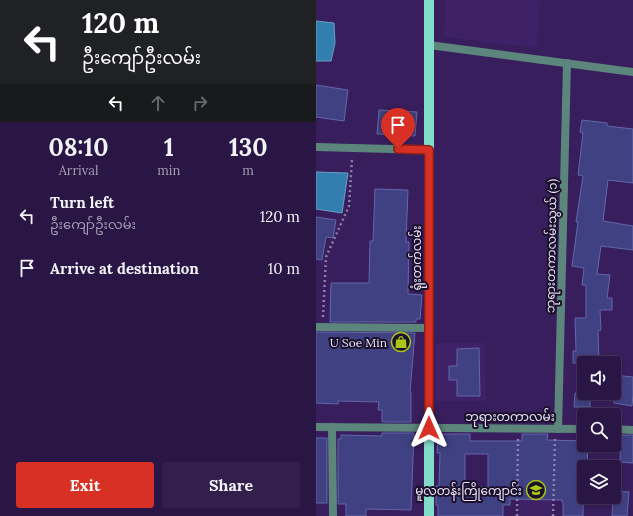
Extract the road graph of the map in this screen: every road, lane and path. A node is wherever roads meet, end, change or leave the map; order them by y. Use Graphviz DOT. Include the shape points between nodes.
graph roads {
  1 [pos="429,0"];
  2 [pos="429,45"];
  3 [pos="567,63"];
  4 [pos="633,72"];
  5 [pos="316,147"];
  6 [pos="352,148"];
  7 [pos="429,150"];
  8 [pos="319,328"];
  9 [pos="429,328"];
  10 [pos="316,427"];
  11 [pos="332,427"];
  12 [pos="429,428"];
  13 [pos="518,429"];
  14 [pos="557,429"];
  15 [pos="577,429"];
  16 [pos="621,429"];
  17 [pos="633,430"];
  18 [pos="333,516"];
  19 [pos="429,516"];
  20 [pos="517,516"];
  21 [pos="553,516"];
  1 -- 2 [label="main road, ရုံးတက်လမ်း"];
  2 -- 3 [label="street"];
  2 -- 7 [label="main road, ရုံးတက်လမ်း"];
  3 -- 4 [label="street"];
  3 -- 14 [label="street, ဘုရားတကာလမ်းသွယ် (၁)"];
  5 -- 6 [label="street"];
  6 -- 7 [label="street"];
  6 -- 8 [label="path" via="349,206 326,257"];
  7 -- 9 [label="main road, ရုံးတက်လမ်း"];
  8 -- 9 [label="street"];
  9 -- 12 [label="main road, ရုံးတက်လမ်း"];
  10 -- 11 [label="street, ဘုရားတကာလမ်း"];
  11 -- 12 [label="street, ဘုရားတကာလမ်း"];
  11 -- 18 [label="street"];
  12 -- 13 [label="street, ဘုရားတကာလမ်း"];
  12 -- 19 [label="main road, ရုံးတက်လမ်း"];
  13 -- 14 [label="street, ဘုရားတကာလမ်း"];
  13 -- 20 [label="path"];
  14 -- 15 [label="street, ဘုရားတကာလမ်း"];
  14 -- 21 [label="path"];
  16 -- 17 [label="street"];
}
